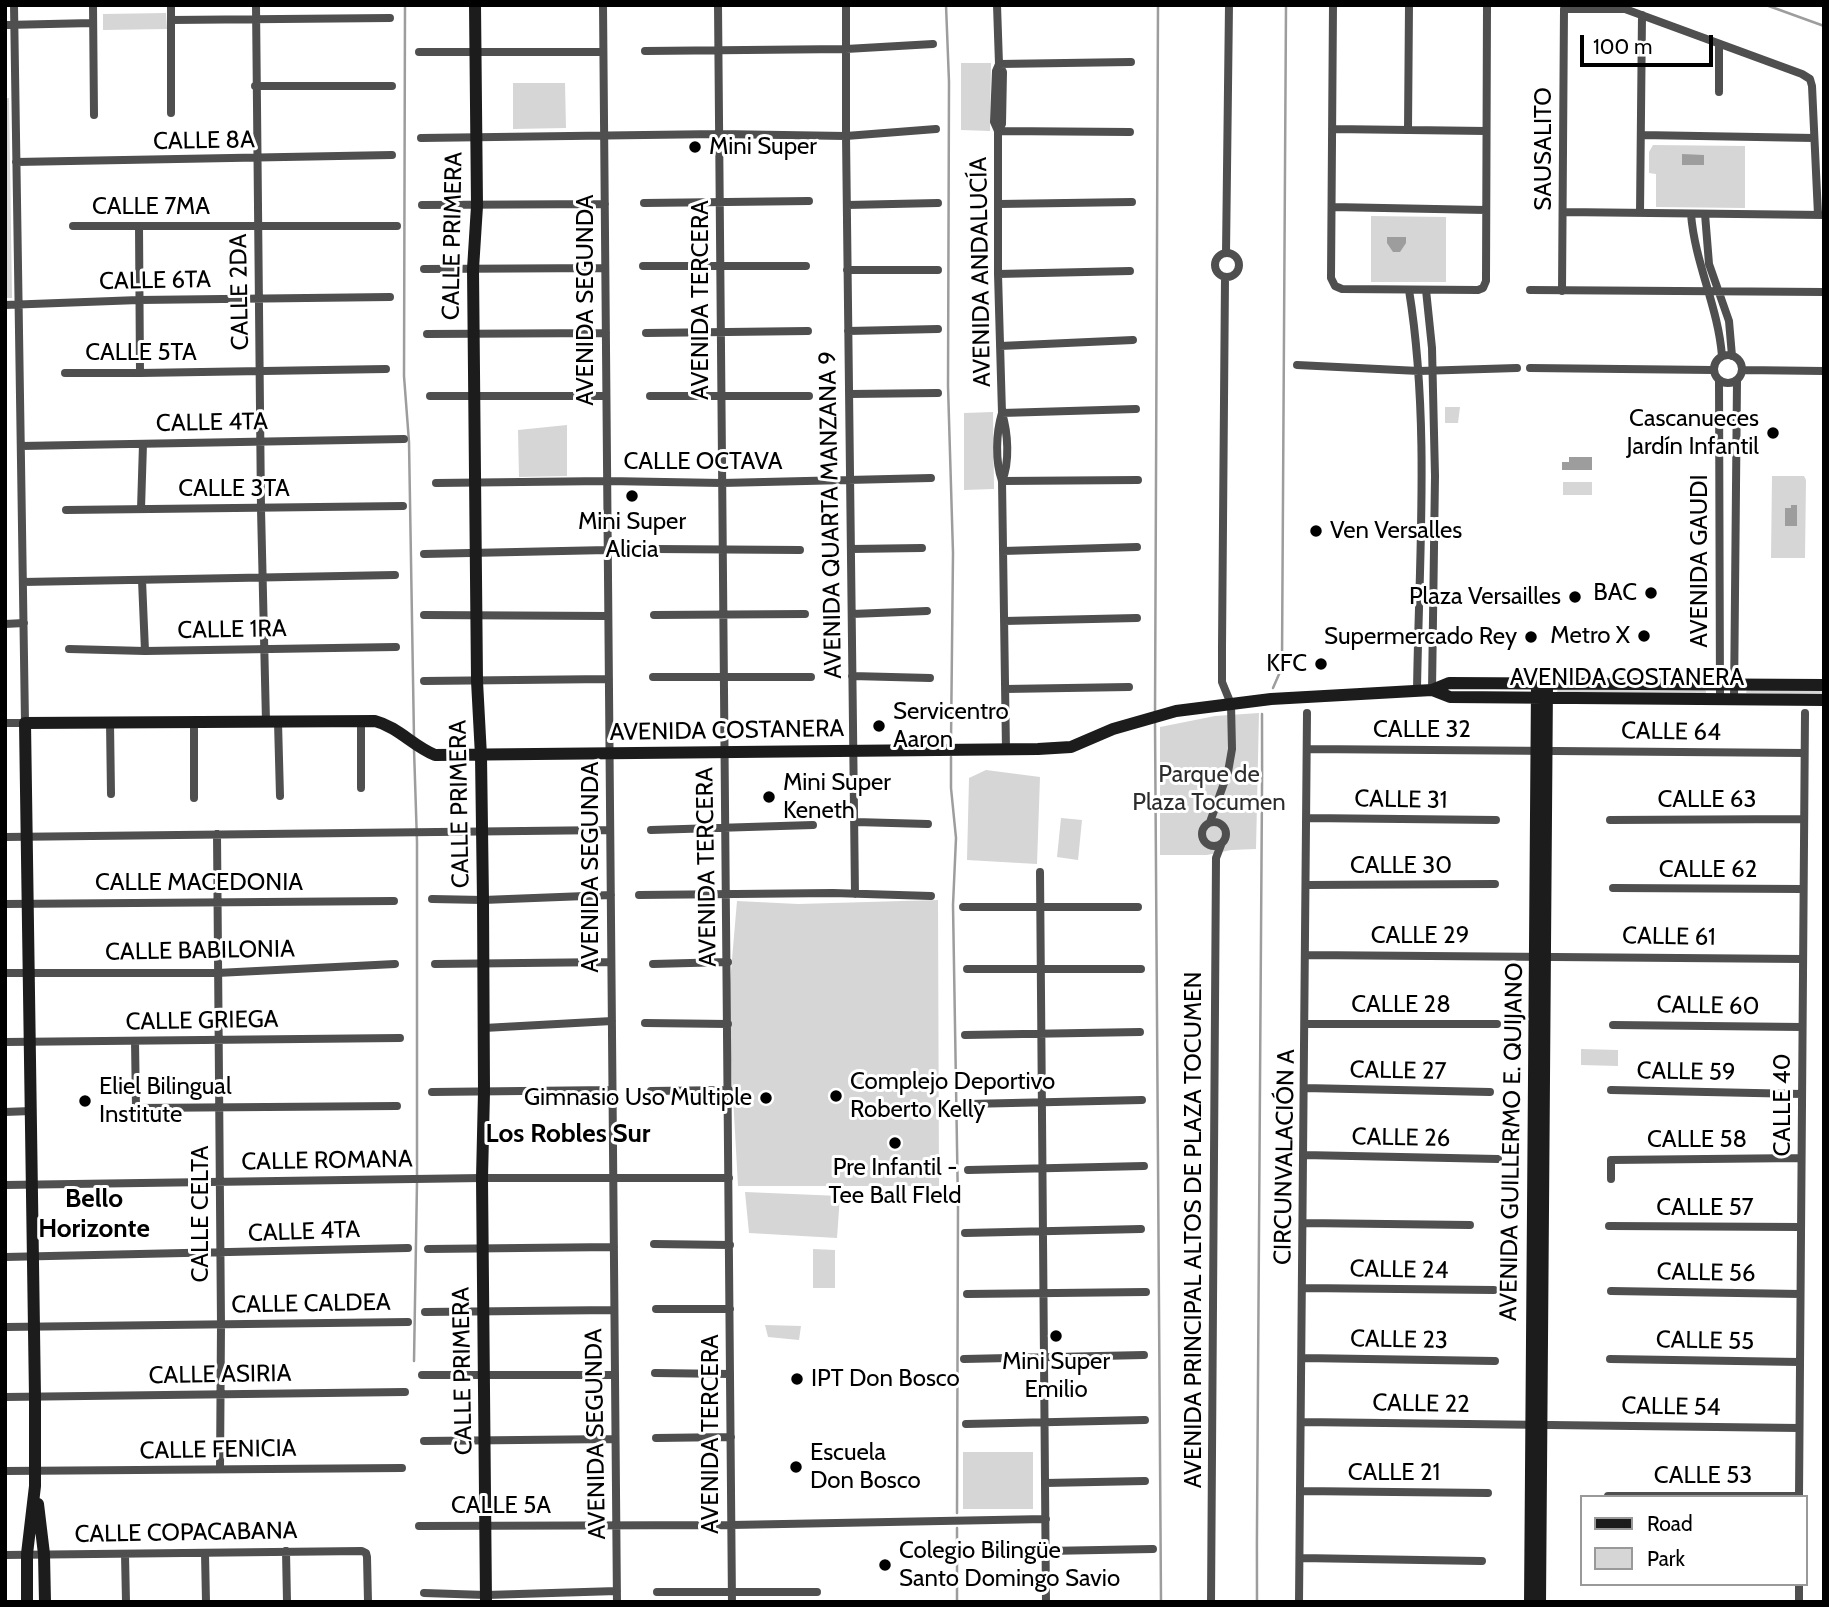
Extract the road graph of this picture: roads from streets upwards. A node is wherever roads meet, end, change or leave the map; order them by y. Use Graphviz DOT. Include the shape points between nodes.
graph roads {
  1 [pos="14,5"];
  2 [pos="93,5"];
  3 [pos="171,5"];
  4 [pos="256,5"];
  5 [pos="475,5"];
  6 [pos="603,5"];
  7 [pos="718,5"];
  8 [pos="846,5"];
  9 [pos="997,5"];
  10 [pos="1229,5"];
  11 [pos="1333,5"];
  12 [pos="1409,5"];
  13 [pos="1487,5"];
  14 [pos="1643,15"];
  15 [pos="390,18"];
  16 [pos="256,19"];
  17 [pos="171,20"];
  18 [pos="93,23"];
  19 [pos="10,25"];
  20 [pos="933,44"];
  21 [pos="1719,44"];
  22 [pos="846,49"];
  23 [pos="645,51"];
  24 [pos="719,51"];
  25 [pos="419,52"];
  26 [pos="476,52"];
  27 [pos="603,52"];
  28 [pos="1131,62"];
  29 [pos="999,64"];
  30 [pos="255,86"];
  31 [pos="392,86"];
  32 [pos="5,92"];
  33 [pos="15,92"];
  34 [pos="1719,92"];
  35 [pos="171,113"];
  36 [pos="94,115"];
  37 [pos="936,129"];
  38 [pos="1332,129"];
  39 [pos="1408,130"];
  40 [pos="998,131"];
  41 [pos="1486,131"];
  42 [pos="1130,132"];
  43 [pos="719,134"];
  44 [pos="1641,135"];
  45 [pos="846,136"];
  46 [pos="604,137"];
  47 [pos="421,138"];
  48 [pos="476,138"];
  49 [pos="1814,138"];
  50 [pos="392,155"];
  51 [pos="257,160"];
  52 [pos="16,162"];
  53 [pos="809,201"];
  54 [pos="720,202"];
  55 [pos="1132,202"];
  56 [pos="644,203"];
  57 [pos="938,203"];
  58 [pos="605,204"];
  59 [pos="999,204"];
  60 [pos="422,205"];
  61 [pos="847,205"];
  62 [pos="477,206"];
  63 [pos="1332,207"];
  64 [pos="1486,210"];
  65 [pos="1563,212"];
  66 [pos="1640,213"];
  67 [pos="1691,214"];
  68 [pos="1705,214"];
  69 [pos="1821,215"];
  70 [pos="73,226"];
  71 [pos="139,226"];
  72 [pos="258,226"];
  73 [pos="397,226"];
  74 [pos="1226,253"];
  75 [pos="643,266"];
  76 [pos="806,266"];
  77 [pos="720,267"];
  78 [pos="605,268"];
  79 [pos="424,269"];
  80 [pos="472,269"];
  81 [pos="847,270"];
  82 [pos="938,270"];
  83 [pos="1130,271"];
  84 [pos="998,274"];
  85 [pos="1225,278"];
  86 [pos="1426,289"];
  87 [pos="1409,290"];
  88 [pos="1530,290"];
  89 [pos="1562,290"];
  90 [pos="1707,291"];
  91 [pos="1718,291"];
  92 [pos="1824,292"];
  93 [pos="390,297"];
  94 [pos="259,299"];
  95 [pos="139,300"];
  96 [pos="19,305"];
  97 [pos="5,306"];
  98 [pos="937,329"];
  99 [pos="808,331"];
  100 [pos="848,331"];
  101 [pos="473,332"];
  102 [pos="606,333"];
  103 [pos="646,333"];
  104 [pos="427,334"];
  105 [pos="721,334"];
  106 [pos="1133,340"];
  107 [pos="1000,346"];
  108 [pos="1722,356"];
  109 [pos="1732,356"];
  110 [pos="1297,365"];
  111 [pos="1517,368"];
  112 [pos="1530,368"];
  113 [pos="386,369"];
  114 [pos="1419,370"];
  115 [pos="1436,370"];
  116 [pos="1713,370"];
  117 [pos="1742,370"];
  118 [pos="1824,371"];
  119 [pos="260,372"];
  120 [pos="65,373"];
  121 [pos="140,373"];
  122 [pos="1719,380"];
  123 [pos="1734,382"];
  124 [pos="937,393"];
  125 [pos="850,394"];
  126 [pos="430,396"];
  127 [pos="606,396"];
  128 [pos="650,396"];
  129 [pos="809,396"];
  130 [pos="474,397"];
  131 [pos="721,397"];
  132 [pos="1136,409"];
  133 [pos="1002,413"];
  134 [pos="404,439"];
  135 [pos="261,441"];
  136 [pos="143,443"];
  137 [pos="21,446"];
  138 [pos="1719,465"];
  139 [pos="1736,466"];
  140 [pos="1421,476"];
  141 [pos="1435,476"];
  142 [pos="931,478"];
  143 [pos="850,480"];
  144 [pos="1138,480"];
  145 [pos="607,481"];
  146 [pos="1002,481"];
  147 [pos="475,482"];
  148 [pos="436,483"];
  149 [pos="722,483"];
  150 [pos="402,506"];
  151 [pos="1736,508"];
  152 [pos="141,509"];
  153 [pos="261,509"];
  154 [pos="66,510"];
  155 [pos="1719,512"];
  156 [pos="922,548"];
  157 [pos="1137,548"];
  158 [pos="851,549"];
  159 [pos="608,550"];
  160 [pos="655,550"];
  161 [pos="800,550"];
  162 [pos="723,551"];
  163 [pos="1003,551"];
  164 [pos="475,553"];
  165 [pos="424,554"];
  166 [pos="395,575"];
  167 [pos="263,577"];
  168 [pos="142,580"];
  169 [pos="23,582"];
  170 [pos="927,611"];
  171 [pos="805,614"];
  172 [pos="852,614"];
  173 [pos="424,615"];
  174 [pos="654,615"];
  175 [pos="724,615"];
  176 [pos="608,616"];
  177 [pos="476,617"];
  178 [pos="1138,618"];
  179 [pos="1004,621"];
  180 [pos="24,623"];
  181 [pos="5,624"];
  182 [pos="396,648"];
  183 [pos="69,649"];
  184 [pos="265,649"];
  185 [pos="145,651"];
  186 [pos="852,676"];
  187 [pos="653,677"];
  188 [pos="811,677"];
  189 [pos="725,678"];
  190 [pos="930,678"];
  191 [pos="609,679"];
  192 [pos="424,681"];
  193 [pos="477,681"];
  194 [pos="1542,684"];
  195 [pos="1720,685"];
  196 [pos="1734,685"];
  197 [pos="1824,685"];
  198 [pos="1129,687"];
  199 [pos="1005,690"];
  200 [pos="1417,690"];
  201 [pos="1432,690"];
  202 [pos="1542,698"];
  203 [pos="1720,699"];
  204 [pos="1734,700"];
  205 [pos="1824,700"];
  206 [pos="1231,704"];
  207 [pos="1307,713"];
  208 [pos="1805,713"];
  209 [pos="361,720"];
  210 [pos="194,722"];
  211 [pos="272,722"];
  212 [pos="5,723"];
  213 [pos="25,723"];
  214 [pos="110,723"];
  215 [pos="1307,749"];
  216 [pos="853,750"];
  217 [pos="1006,750"];
  218 [pos="1542,750"];
  219 [pos="725,752"];
  220 [pos="1804,752"];
  221 [pos="610,754"];
  222 [pos="481,756"];
  223 [pos="361,788"];
  224 [pos="111,794"];
  225 [pos="280,796"];
  226 [pos="194,798"];
  227 [pos="1306,818"];
  228 [pos="1804,819"];
  229 [pos="1496,820"];
  230 [pos="1609,820"];
  231 [pos="855,822"];
  232 [pos="1214,822"];
  233 [pos="928,824"];
  234 [pos="813,825"];
  235 [pos="726,827"];
  236 [pos="610,830"];
  237 [pos="651,830"];
  238 [pos="481,831"];
  239 [pos="217,834"];
  240 [pos="5,837"];
  241 [pos="27,837"];
  242 [pos="1221,845"];
  243 [pos="1209,846"];
  244 [pos="1216,858"];
  245 [pos="1040,872"];
  246 [pos="1495,884"];
  247 [pos="1307,885"];
  248 [pos="1613,888"];
  249 [pos="1803,889"];
  250 [pos="726,894"];
  251 [pos="855,894"];
  252 [pos="611,895"];
  253 [pos="639,895"];
  254 [pos="931,896"];
  255 [pos="432,899"];
  256 [pos="483,900"];
  257 [pos="394,901"];
  258 [pos="217,902"];
  259 [pos="5,904"];
  260 [pos="28,904"];
  261 [pos="1040,906"];
  262 [pos="963,907"];
  263 [pos="1138,907"];
  264 [pos="1305,955"];
  265 [pos="1540,955"];
  266 [pos="1803,958"];
  267 [pos="611,962"];
  268 [pos="727,962"];
  269 [pos="395,964"];
  270 [pos="435,964"];
  271 [pos="483,964"];
  272 [pos="653,964"];
  273 [pos="1040,968"];
  274 [pos="967,969"];
  275 [pos="1141,969"];
  276 [pos="5,973"];
  277 [pos="29,973"];
  278 [pos="217,973"];
  279 [pos="612,1021"];
  280 [pos="645,1023"];
  281 [pos="728,1024"];
  282 [pos="1305,1024"];
  283 [pos="1497,1024"];
  284 [pos="1613,1025"];
  285 [pos="1802,1027"];
  286 [pos="484,1028"];
  287 [pos="1140,1032"];
  288 [pos="1041,1033"];
  289 [pos="965,1035"];
  290 [pos="400,1038"];
  291 [pos="135,1041"];
  292 [pos="218,1041"];
  293 [pos="5,1042"];
  294 [pos="30,1042"];
  295 [pos="1304,1088"];
  296 [pos="612,1090"];
  297 [pos="729,1090"];
  298 [pos="1611,1090"];
  299 [pos="651,1091"];
  300 [pos="432,1092"];
  301 [pos="484,1092"];
  302 [pos="1490,1092"];
  303 [pos="1802,1094"];
  304 [pos="1142,1100"];
  305 [pos="1042,1101"];
  306 [pos="968,1104"];
  307 [pos="397,1106"];
  308 [pos="219,1108"];
  309 [pos="31,1111"];
  310 [pos="5,1112"];
  311 [pos="1303,1155"];
  312 [pos="1801,1158"];
  313 [pos="1498,1159"];
  314 [pos="1144,1166"];
  315 [pos="1042,1168"];
  316 [pos="968,1170"];
  317 [pos="613,1177"];
  318 [pos="482,1178"];
  319 [pos="729,1178"];
  320 [pos="1611,1179"];
  321 [pos="219,1181"];
  322 [pos="5,1185"];
  323 [pos="32,1185"];
  324 [pos="1303,1223"];
  325 [pos="1471,1225"];
  326 [pos="1609,1226"];
  327 [pos="1801,1227"];
  328 [pos="1141,1229"];
  329 [pos="1043,1231"];
  330 [pos="965,1233"];
  331 [pos="654,1244"];
  332 [pos="730,1245"];
  333 [pos="614,1247"];
  334 [pos="408,1248"];
  335 [pos="428,1249"];
  336 [pos="482,1249"];
  337 [pos="219,1254"];
  338 [pos="33,1256"];
  339 [pos="5,1257"];
  340 [pos="1303,1288"];
  341 [pos="1494,1290"];
  342 [pos="1611,1291"];
  343 [pos="1146,1292"];
  344 [pos="1801,1293"];
  345 [pos="967,1294"];
  346 [pos="1043,1294"];
  347 [pos="656,1309"];
  348 [pos="730,1309"];
  349 [pos="614,1310"];
  350 [pos="425,1312"];
  351 [pos="483,1312"];
  352 [pos="408,1322"];
  353 [pos="221,1324"];
  354 [pos="5,1326"];
  355 [pos="34,1326"];
  356 [pos="1144,1355"];
  357 [pos="1044,1357"];
  358 [pos="1303,1357"];
  359 [pos="964,1359"];
  360 [pos="1609,1359"];
  361 [pos="1495,1361"];
  362 [pos="1800,1362"];
  363 [pos="655,1373"];
  364 [pos="730,1374"];
  365 [pos="422,1375"];
  366 [pos="615,1375"];
  367 [pos="484,1376"];
  368 [pos="405,1392"];
  369 [pos="221,1394"];
  370 [pos="5,1397"];
  371 [pos="35,1397"];
  372 [pos="1144,1420"];
  373 [pos="1301,1422"];
  374 [pos="966,1424"];
  375 [pos="1045,1424"];
  376 [pos="1536,1425"];
  377 [pos="1800,1428"];
  378 [pos="731,1437"];
  379 [pos="656,1438"];
  380 [pos="484,1439"];
  381 [pos="615,1439"];
  382 [pos="424,1441"];
  383 [pos="402,1468"];
  384 [pos="220,1469"];
  385 [pos="5,1471"];
  386 [pos="36,1472"];
  387 [pos="1146,1480"];
  388 [pos="1045,1483"];
  389 [pos="36,1486"];
  390 [pos="1300,1491"];
  391 [pos="1488,1493"];
  392 [pos="1799,1495"];
  393 [pos="1046,1519"];
  394 [pos="616,1525"];
  395 [pos="731,1525"];
  396 [pos="419,1526"];
  397 [pos="485,1526"];
  398 [pos="1153,1549"];
  399 [pos="1046,1550"];
  400 [pos="286,1551"];
  401 [pos="205,1553"];
  402 [pos="27,1554"];
  403 [pos="44,1554"];
  404 [pos="125,1554"];
  405 [pos="5,1555"];
  406 [pos="1300,1558"];
  407 [pos="1482,1561"];
  408 [pos="1535,1572"];
  409 [pos="617,1591"];
  410 [pos="817,1591"];
  411 [pos="657,1592"];
  412 [pos="732,1592"];
  413 [pos="424,1593"];
  414 [pos="486,1598"];
  415 [pos="27,1602"];
  416 [pos="46,1602"];
  417 [pos="126,1602"];
  418 [pos="206,1602"];
  419 [pos="287,1602"];
  420 [pos="368,1602"];
  421 [pos="617,1602"];
  422 [pos="732,1602"];
  423 [pos="1046,1602"];
  424 [pos="1211,1602"];
  425 [pos="1299,1602"];
  426 [pos="1530,1602"];
  427 [pos="1540,1602"];
  1 -- 19 [label="street"];
  2 -- 18 [label="street"];
  3 -- 17 [label="street"];
  4 -- 16 [label="street, CALLE 2DA"];
  5 -- 26 [label="street, CALLE PRIMERA"];
  6 -- 27 [label="street, AVENIDA SEGUNDA"];
  7 -- 24 [label="street, AVENIDA TERCERA"];
  8 -- 22 [label="street, AVENIDA QUARTA MANZANA 9"];
  9 -- 29 [label="street, AVENIDA ANDALUCÍA"];
  10 -- 74 [label="street"];
  11 -- 38 [label="street"];
  12 -- 39 [label="street"];
  13 -- 41 [label="street"];
  14 -- 21 [label="street"];
  14 -- 44 [label="street"];
  14 -- 65 [label="street, SAUSALITO" via="1625,9 1564,9"];
  15 -- 16 [label="street"];
  16 -- 17 [label="street"];
  16 -- 30 [label="street, CALLE 2DA"];
  17 -- 35 [label="street"];
  18 -- 19 [label="street"];
  18 -- 36 [label="street"];
  19 -- 33 [label="street"];
  20 -- 22 [label="street"];
  21 -- 34 [label="street"];
  21 -- 49 [label="street" via="1810,79"];
  22 -- 24 [label="street"];
  22 -- 45 [label="street, AVENIDA QUARTA MANZANA 9"];
  23 -- 24 [label="street"];
  24 -- 43 [label="street, AVENIDA TERCERA"];
  25 -- 26 [label="street"];
  26 -- 27 [label="street"];
  26 -- 48 [label="street, CALLE PRIMERA"];
  27 -- 46 [label="street, AVENIDA SEGUNDA"];
  28 -- 29 [label="street"];
  29 -- 40 [label="street, AVENIDA ANDALUCÍA" via="1003,124"];
  30 -- 31 [label="street"];
  30 -- 51 [label="street, CALLE 2DA"];
  32 -- 33 [label="street"];
  33 -- 52 [label="street"];
  37 -- 45 [label="street"];
  38 -- 39 [label="street"];
  38 -- 63 [label="street"];
  39 -- 41 [label="street"];
  40 -- 42 [label="street"];
  40 -- 59 [label="street, AVENIDA ANDALUCÍA"];
  41 -- 64 [label="street"];
  43 -- 45 [label="street"];
  43 -- 46 [label="street"];
  43 -- 54 [label="street, AVENIDA TERCERA"];
  44 -- 49 [label="street"];
  44 -- 66 [label="street"];
  45 -- 61 [label="street, AVENIDA QUARTA MANZANA 9"];
  46 -- 48 [label="street"];
  46 -- 58 [label="street, AVENIDA SEGUNDA"];
  47 -- 48 [label="street"];
  48 -- 62 [label="street, CALLE PRIMERA"];
  49 -- 69 [label="street"];
  50 -- 51 [label="street, CALLE 8A"];
  51 -- 52 [label="street, CALLE 8A"];
  51 -- 72 [label="street, CALLE 2DA"];
  52 -- 96 [label="street"];
  53 -- 54 [label="street"];
  54 -- 56 [label="street"];
  54 -- 77 [label="street, AVENIDA TERCERA"];
  55 -- 59 [label="street"];
  57 -- 61 [label="street"];
  58 -- 62 [label="street"];
  58 -- 78 [label="street, AVENIDA SEGUNDA"];
  59 -- 84 [label="street, AVENIDA ANDALUCÍA"];
  60 -- 62 [label="street"];
  61 -- 81 [label="street, AVENIDA QUARTA MANZANA 9"];
  62 -- 80 [label="street, CALLE PRIMERA"];
  63 -- 64 [label="street"];
  63 -- 87 [label="street" via="1331,278 1335,286"];
  64 -- 86 [label="street" via="1483,288"];
  65 -- 66 [label="street"];
  65 -- 89 [label="street, SAUSALITO"];
  66 -- 67 [label="street"];
  67 -- 68 [label="street"];
  67 -- 90 [label="street"];
  68 -- 69 [label="street"];
  68 -- 91 [label="street" via="1707,249"];
  70 -- 71 [label="street, CALLE 7MA"];
  71 -- 72 [label="street, CALLE 7MA"];
  71 -- 95 [label="street"];
  72 -- 73 [label="street, CALLE 7MA"];
  72 -- 94 [label="street, CALLE 2DA"];
  74 -- 85 [label="street" via="1219,255 1214,265"];
  74 -- 85 [label="street" via="1237,258 1239,266"];
  75 -- 77 [label="street"];
  76 -- 77 [label="street"];
  77 -- 105 [label="street, AVENIDA TERCERA"];
  78 -- 80 [label="street"];
  78 -- 102 [label="street, AVENIDA SEGUNDA"];
  79 -- 80 [label="street"];
  80 -- 101 [label="street, CALLE PRIMERA"];
  81 -- 82 [label="street"];
  81 -- 100 [label="street, AVENIDA QUARTA MANZANA 9"];
  83 -- 84 [label="street"];
  84 -- 107 [label="street, AVENIDA ANDALUCÍA"];
  85 -- 206 [label="street" via="1222,682"];
  86 -- 87 [label="street"];
  86 -- 115 [label="street"];
  87 -- 114 [label="street"];
  88 -- 89 [label="street"];
  89 -- 90 [label="street"];
  90 -- 91 [label="street"];
  90 -- 108 [label="street"];
  91 -- 92 [label="street"];
  91 -- 109 [label="street" via="1729,321"];
  93 -- 94 [label="street, CALLE 6TA"];
  94 -- 95 [label="street, CALLE 6TA"];
  94 -- 119 [label="street, CALLE 2DA"];
  95 -- 96 [label="street, CALLE 6TA"];
  95 -- 121 [label="street"];
  96 -- 97 [label="street, CALLE 6TA"];
  96 -- 137 [label="street"];
  98 -- 100 [label="street"];
  99 -- 105 [label="street"];
  100 -- 125 [label="street, AVENIDA QUARTA MANZANA 9"];
  101 -- 102 [label="street"];
  101 -- 104 [label="street"];
  101 -- 130 [label="street, CALLE PRIMERA"];
  102 -- 127 [label="street, AVENIDA SEGUNDA"];
  103 -- 105 [label="street"];
  105 -- 131 [label="street, AVENIDA TERCERA"];
  106 -- 107 [label="street"];
  107 -- 133 [label="street, AVENIDA ANDALUCÍA"];
  108 -- 109 [label="street"];
  108 -- 116 [label="street"];
  109 -- 117 [label="street"];
  110 -- 114 [label="street"];
  111 -- 115 [label="street"];
  112 -- 116 [label="street"];
  113 -- 119 [label="street, CALLE 5TA"];
  114 -- 115 [label="street"];
  114 -- 140 [label="street"];
  115 -- 141 [label="street"];
  116 -- 122 [label="street"];
  117 -- 118 [label="street"];
  117 -- 123 [label="street"];
  119 -- 121 [label="street, CALLE 5TA"];
  119 -- 135 [label="street, CALLE 2DA"];
  120 -- 121 [label="street, CALLE 5TA"];
  122 -- 123 [label="street"];
  122 -- 138 [label="street, AVENIDA GAUDI"];
  123 -- 139 [label="street, AVENIDA GAUDI"];
  124 -- 125 [label="street"];
  125 -- 143 [label="street, AVENIDA QUARTA MANZANA 9"];
  126 -- 130 [label="street"];
  127 -- 130 [label="street"];
  127 -- 145 [label="street, AVENIDA SEGUNDA"];
  128 -- 131 [label="street"];
  129 -- 131 [label="street"];
  130 -- 147 [label="street, CALLE PRIMERA"];
  131 -- 149 [label="street, AVENIDA TERCERA"];
  132 -- 133 [label="street"];
  133 -- 146 [label="street, AVENIDA ANDALUCÍA" via="998,458"];
  134 -- 135 [label="street, CALLE 4TA"];
  135 -- 136 [label="street, CALLE 4TA"];
  135 -- 153 [label="street, CALLE 2DA"];
  136 -- 137 [label="street, CALLE 4TA"];
  136 -- 152 [label="street"];
  137 -- 169 [label="street"];
  138 -- 139 [label="street"];
  138 -- 155 [label="street, AVENIDA GAUDI"];
  139 -- 151 [label="street, AVENIDA GAUDI"];
  140 -- 141 [label="street"];
  140 -- 200 [label="street"];
  141 -- 201 [label="street"];
  142 -- 143 [label="street, CALLE OCTAVA"];
  143 -- 149 [label="street, CALLE OCTAVA"];
  143 -- 158 [label="street, AVENIDA QUARTA MANZANA 9"];
  144 -- 146 [label="street"];
  145 -- 147 [label="street, CALLE OCTAVA"];
  145 -- 149 [label="street, CALLE OCTAVA"];
  145 -- 159 [label="street, AVENIDA SEGUNDA"];
  146 -- 163 [label="street, AVENIDA ANDALUCÍA"];
  147 -- 148 [label="street, CALLE OCTAVA"];
  147 -- 164 [label="street, CALLE PRIMERA"];
  149 -- 162 [label="street, AVENIDA TERCERA"];
  150 -- 153 [label="street, CALLE 3TA"];
  151 -- 155 [label="street"];
  151 -- 196 [label="street, AVENIDA GAUDI"];
  152 -- 153 [label="street, CALLE 3TA"];
  152 -- 154 [label="street, CALLE 3TA"];
  153 -- 167 [label="street, CALLE 2DA"];
  155 -- 195 [label="street, AVENIDA GAUDI"];
  156 -- 158 [label="street"];
  157 -- 163 [label="street"];
  158 -- 172 [label="street, AVENIDA QUARTA MANZANA 9"];
  159 -- 164 [label="street"];
  159 -- 176 [label="street, AVENIDA SEGUNDA"];
  160 -- 162 [label="street"];
  161 -- 162 [label="street"];
  162 -- 175 [label="street, AVENIDA TERCERA"];
  163 -- 179 [label="street, AVENIDA ANDALUCÍA"];
  164 -- 165 [label="street"];
  164 -- 177 [label="street, CALLE PRIMERA"];
  166 -- 167 [label="street"];
  167 -- 168 [label="street"];
  167 -- 184 [label="street, CALLE 2DA"];
  168 -- 169 [label="street"];
  168 -- 185 [label="street"];
  169 -- 180 [label="street"];
  170 -- 172 [label="street"];
  171 -- 175 [label="street"];
  172 -- 186 [label="street, AVENIDA QUARTA MANZANA 9"];
  173 -- 177 [label="street"];
  174 -- 175 [label="street"];
  175 -- 189 [label="street, AVENIDA TERCERA"];
  176 -- 177 [label="street"];
  176 -- 191 [label="street, AVENIDA SEGUNDA"];
  177 -- 193 [label="street, CALLE PRIMERA"];
  178 -- 179 [label="street"];
  179 -- 199 [label="street, AVENIDA ANDALUCÍA"];
  180 -- 181 [label="street"];
  180 -- 213 [label="street"];
  182 -- 184 [label="street, CALLE 1RA"];
  183 -- 185 [label="street, CALLE 1RA"];
  184 -- 185 [label="street, CALLE 1RA"];
  184 -- 211 [label="street, CALLE 2DA"];
  186 -- 190 [label="street"];
  186 -- 216 [label="street, AVENIDA QUARTA MANZANA 9"];
  187 -- 189 [label="street"];
  188 -- 189 [label="street"];
  189 -- 219 [label="street, AVENIDA TERCERA"];
  191 -- 193 [label="street"];
  191 -- 221 [label="street, AVENIDA SEGUNDA"];
  192 -- 193 [label="street"];
  193 -- 222 [label="street, CALLE PRIMERA"];
  194 -- 195 [label="street, AVENIDA COSTANERA"];
  194 -- 201 [label="street, AVENIDA COSTANERA" via="1449,683"];
  194 -- 202 [label="street, AVENIDA GUILLERMO E. QUIJANO"];
  195 -- 196 [label="street, AVENIDA COSTANERA"];
  195 -- 203 [label="street, AVENIDA GAUDI"];
  196 -- 197 [label="street, AVENIDA COSTANERA"];
  196 -- 204 [label="street, AVENIDA GAUDI"];
  198 -- 199 [label="street"];
  199 -- 217 [label="street, AVENIDA ANDALUCÍA"];
  200 -- 201 [label="street, AVENIDA COSTANERA"];
  200 -- 206 [label="street, AVENIDA COSTANERA"];
  201 -- 202 [label="street, AVENIDA COSTANERA" via="1450,697"];
  202 -- 203 [label="street, AVENIDA COSTANERA"];
  202 -- 218 [label="street, AVENIDA GUILLERMO E. QUIJANO"];
  203 -- 204 [label="street, AVENIDA COSTANERA"];
  204 -- 205 [label="street, AVENIDA COSTANERA"];
  206 -- 217 [label="street, AVENIDA COSTANERA" via="1147,718 1071,747"];
  206 -- 232 [label="street" via="1231,761"];
  207 -- 215 [label="street, CIRCUNVALACIÓN A"];
  208 -- 220 [label="street, CALLE 40"];
  209 -- 211 [label="street, AVENIDA COSTANERA"];
  209 -- 222 [label="street, AVENIDA COSTANERA" via="385,724 435,755"];
  209 -- 223 [label="street"];
  210 -- 211 [label="street, AVENIDA COSTANERA"];
  210 -- 214 [label="street, AVENIDA COSTANERA"];
  210 -- 226 [label="street"];
  211 -- 225 [label="street, CALLE 2DA"];
  212 -- 213 [label="street"];
  213 -- 214 [label="street, AVENIDA COSTANERA"];
  213 -- 241 [label="street"];
  214 -- 224 [label="street"];
  215 -- 218 [label="street, CALLE 32"];
  215 -- 227 [label="street, CIRCUNVALACIÓN A"];
  216 -- 217 [label="street, AVENIDA COSTANERA"];
  216 -- 219 [label="street, AVENIDA COSTANERA"];
  216 -- 231 [label="street, AVENIDA QUARTA MANZANA 9"];
  218 -- 220 [label="street, CALLE 64"];
  218 -- 265 [label="street, AVENIDA GUILLERMO E. QUIJANO"];
  219 -- 221 [label="street, AVENIDA COSTANERA"];
  219 -- 235 [label="street, AVENIDA TERCERA"];
  220 -- 228 [label="street, CALLE 40"];
  221 -- 222 [label="street, AVENIDA COSTANERA"];
  221 -- 236 [label="street, AVENIDA SEGUNDA"];
  222 -- 238 [label="street, CALLE PRIMERA"];
  227 -- 229 [label="street, CALLE 31"];
  227 -- 247 [label="street, CIRCUNVALACIÓN A"];
  228 -- 230 [label="street, CALLE 63"];
  228 -- 249 [label="street, CALLE 40"];
  231 -- 233 [label="street"];
  231 -- 251 [label="street, AVENIDA QUARTA MANZANA 9"];
  232 -- 242 [label="street" via="1227,834"];
  232 -- 243 [label="street" via="1203,828"];
  234 -- 235 [label="street"];
  235 -- 237 [label="street"];
  235 -- 250 [label="street, AVENIDA TERCERA"];
  236 -- 238 [label="street"];
  236 -- 252 [label="street, AVENIDA SEGUNDA"];
  238 -- 239 [label="street"];
  238 -- 256 [label="street, CALLE PRIMERA"];
  239 -- 241 [label="street"];
  239 -- 258 [label="street, CALLE CELTA"];
  240 -- 241 [label="street"];
  241 -- 260 [label="street"];
  242 -- 243 [label="street"];
  242 -- 244 [label="street, AVENIDA PRINCIPAL ALTOS DE PLAZA TOCUMEN"];
  243 -- 244 [label="street"];
  244 -- 424 [label="street, AVENIDA PRINCIPAL ALTOS DE PLAZA TOCUMEN"];
  245 -- 261 [label="street"];
  246 -- 247 [label="street, CALLE 30"];
  247 -- 264 [label="street, CIRCUNVALACIÓN A"];
  248 -- 249 [label="street, CALLE 62"];
  249 -- 266 [label="street, CALLE 40"];
  250 -- 251 [label="street"];
  250 -- 253 [label="street"];
  250 -- 268 [label="street, AVENIDA TERCERA"];
  251 -- 254 [label="street"];
  252 -- 256 [label="street"];
  252 -- 267 [label="street, AVENIDA SEGUNDA"];
  255 -- 256 [label="street"];
  256 -- 271 [label="street, CALLE PRIMERA"];
  257 -- 258 [label="street, CALLE MACEDONIA"];
  258 -- 260 [label="street, CALLE MACEDONIA"];
  258 -- 278 [label="street, CALLE CELTA"];
  259 -- 260 [label="street, CALLE MACEDONIA"];
  260 -- 277 [label="street"];
  261 -- 262 [label="street"];
  261 -- 263 [label="street"];
  261 -- 273 [label="street"];
  264 -- 265 [label="street, CALLE 29"];
  264 -- 282 [label="street, CIRCUNVALACIÓN A"];
  265 -- 266 [label="street, CALLE 61"];
  265 -- 376 [label="street, AVENIDA GUILLERMO E. QUIJANO"];
  266 -- 285 [label="street, CALLE 40"];
  267 -- 271 [label="street"];
  267 -- 279 [label="street, AVENIDA SEGUNDA"];
  268 -- 272 [label="street"];
  268 -- 281 [label="street, AVENIDA TERCERA"];
  269 -- 278 [label="street, CALLE BABILONIA"];
  270 -- 271 [label="street"];
  271 -- 286 [label="street, CALLE PRIMERA"];
  273 -- 274 [label="street"];
  273 -- 275 [label="street"];
  273 -- 288 [label="street"];
  276 -- 277 [label="street, CALLE BABILONIA"];
  277 -- 278 [label="street, CALLE BABILONIA"];
  277 -- 294 [label="street"];
  278 -- 292 [label="street, CALLE CELTA"];
  279 -- 286 [label="street"];
  279 -- 296 [label="street, AVENIDA SEGUNDA"];
  280 -- 281 [label="street"];
  281 -- 297 [label="street, AVENIDA TERCERA"];
  282 -- 283 [label="street, CALLE 28"];
  282 -- 295 [label="street, CIRCUNVALACIÓN A"];
  284 -- 285 [label="street, CALLE 60"];
  285 -- 303 [label="street, CALLE 40"];
  286 -- 301 [label="street, CALLE PRIMERA"];
  287 -- 288 [label="street"];
  288 -- 289 [label="street"];
  288 -- 305 [label="street"];
  290 -- 292 [label="street, CALLE GRIEGA"];
  291 -- 292 [label="street, CALLE GRIEGA"];
  291 -- 294 [label="street, CALLE GRIEGA"];
  291 -- 308 [label="street" via="136,1108"];
  292 -- 308 [label="street, CALLE CELTA"];
  293 -- 294 [label="street, CALLE GRIEGA"];
  294 -- 309 [label="street"];
  295 -- 302 [label="street, CALLE 27"];
  295 -- 311 [label="street, CIRCUNVALACIÓN A"];
  296 -- 301 [label="street"];
  296 -- 317 [label="street, AVENIDA SEGUNDA"];
  297 -- 299 [label="street"];
  297 -- 319 [label="street, AVENIDA TERCERA"];
  298 -- 303 [label="street, CALLE 59"];
  300 -- 301 [label="street"];
  301 -- 318 [label="street, CALLE PRIMERA"];
  303 -- 312 [label="street, CALLE 40"];
  304 -- 305 [label="street"];
  305 -- 306 [label="street"];
  305 -- 315 [label="street"];
  307 -- 308 [label="street"];
  308 -- 321 [label="street, CALLE CELTA"];
  309 -- 310 [label="street"];
  309 -- 323 [label="street"];
  311 -- 313 [label="street, CALLE 26"];
  311 -- 324 [label="street, CIRCUNVALACIÓN A"];
  312 -- 320 [label="street, CALLE 58" via="1611,1160"];
  312 -- 327 [label="street, CALLE 40"];
  314 -- 315 [label="street"];
  315 -- 316 [label="street"];
  315 -- 329 [label="street"];
  317 -- 318 [label="street, CALLE ROMANA"];
  317 -- 319 [label="street, CALLE ROMANA"];
  317 -- 333 [label="street, AVENIDA SEGUNDA"];
  318 -- 321 [label="street, CALLE ROMANA"];
  318 -- 336 [label="street, CALLE PRIMERA"];
  319 -- 332 [label="street, AVENIDA TERCERA"];
  321 -- 323 [label="street, CALLE ROMANA"];
  321 -- 337 [label="street, CALLE CELTA"];
  322 -- 323 [label="street, CALLE ROMANA"];
  323 -- 338 [label="street"];
  324 -- 325 [label="street"];
  324 -- 340 [label="street, CIRCUNVALACIÓN A"];
  326 -- 327 [label="street, CALLE 57"];
  327 -- 344 [label="street, CALLE 40"];
  328 -- 329 [label="street"];
  329 -- 330 [label="street"];
  329 -- 346 [label="street"];
  331 -- 332 [label="street"];
  332 -- 348 [label="street, AVENIDA TERCERA"];
  333 -- 336 [label="street"];
  333 -- 349 [label="street, AVENIDA SEGUNDA"];
  334 -- 337 [label="street, CALLE 4TA"];
  335 -- 336 [label="street"];
  336 -- 351 [label="street, CALLE PRIMERA"];
  337 -- 338 [label="street, CALLE 4TA"];
  337 -- 353 [label="street, CALLE CELTA"];
  338 -- 339 [label="street, CALLE 4TA"];
  338 -- 355 [label="street"];
  340 -- 341 [label="street, CALLE 24"];
  340 -- 358 [label="street, CIRCUNVALACIÓN A"];
  342 -- 344 [label="street, CALLE 56"];
  343 -- 346 [label="street"];
  344 -- 362 [label="street, CALLE 40"];
  345 -- 346 [label="street"];
  346 -- 357 [label="street"];
  347 -- 348 [label="street"];
  348 -- 364 [label="street, AVENIDA TERCERA"];
  349 -- 351 [label="street"];
  349 -- 366 [label="street, AVENIDA SEGUNDA"];
  350 -- 351 [label="street"];
  351 -- 367 [label="street, CALLE PRIMERA"];
  352 -- 353 [label="street, CALLE CALDEA"];
  353 -- 355 [label="street, CALLE CALDEA"];
  353 -- 369 [label="street, CALLE CELTA"];
  354 -- 355 [label="street, CALLE CALDEA"];
  355 -- 371 [label="street"];
  356 -- 357 [label="street"];
  357 -- 359 [label="street"];
  357 -- 375 [label="street"];
  358 -- 361 [label="street, CALLE 23"];
  358 -- 373 [label="street, CIRCUNVALACIÓN A"];
  360 -- 362 [label="street, CALLE 55"];
  362 -- 377 [label="street, CALLE 40"];
  363 -- 364 [label="street"];
  364 -- 378 [label="street, AVENIDA TERCERA"];
  365 -- 367 [label="street"];
  366 -- 367 [label="street"];
  366 -- 381 [label="street, AVENIDA SEGUNDA"];
  367 -- 380 [label="street, CALLE PRIMERA"];
  368 -- 369 [label="street, CALLE ASIRIA"];
  369 -- 371 [label="street, CALLE ASIRIA"];
  369 -- 384 [label="street, CALLE CELTA"];
  370 -- 371 [label="street"];
  371 -- 386 [label="street"];
  372 -- 375 [label="street"];
  373 -- 376 [label="street, CALLE 22"];
  373 -- 390 [label="street, CIRCUNVALACIÓN A"];
  374 -- 375 [label="street"];
  375 -- 388 [label="street"];
  376 -- 377 [label="street, CALLE 54"];
  376 -- 408 [label="street, AVENIDA GUILLERMO E. QUIJANO"];
  377 -- 392 [label="street, CALLE 40"];
  378 -- 379 [label="street"];
  378 -- 395 [label="street, AVENIDA TERCERA"];
  380 -- 381 [label="street"];
  380 -- 382 [label="street"];
  380 -- 397 [label="street, CALLE PRIMERA"];
  381 -- 394 [label="street, AVENIDA SEGUNDA"];
  383 -- 384 [label="street, CALLE FENICIA"];
  384 -- 386 [label="street, CALLE FENICIA"];
  385 -- 386 [label="street"];
  386 -- 389 [label="street"];
  387 -- 388 [label="street"];
  388 -- 393 [label="street"];
  389 -- 402 [label="street"];
  389 -- 403 [label="street"];
  390 -- 391 [label="street, CALLE 21"];
  390 -- 406 [label="street, CIRCUNVALACIÓN A"];
  393 -- 395 [label="street, CALLE 5A"];
  393 -- 399 [label="street"];
  394 -- 395 [label="street, CALLE 5A"];
  394 -- 397 [label="street, CALLE 5A"];
  394 -- 409 [label="street, AVENIDA SEGUNDA"];
  395 -- 412 [label="street, AVENIDA TERCERA"];
  396 -- 397 [label="street, CALLE 5A"];
  397 -- 414 [label="street, CALLE PRIMERA"];
  398 -- 399 [label="street"];
  399 -- 423 [label="street"];
  400 -- 401 [label="street, CALLE COPACABANA"];
  400 -- 419 [label="street"];
  400 -- 420 [label="street, CALLE COPACABANA" via="366,1553"];
  401 -- 404 [label="street, CALLE COPACABANA"];
  401 -- 418 [label="street"];
  402 -- 403 [label="street, CALLE COPACABANA"];
  402 -- 405 [label="street, CALLE COPACABANA"];
  402 -- 415 [label="street"];
  403 -- 404 [label="street, CALLE COPACABANA"];
  403 -- 416 [label="street"];
  404 -- 417 [label="street"];
  406 -- 407 [label="street"];
  406 -- 425 [label="street, CIRCUNVALACIÓN A"];
  408 -- 426 [label="street, AVENIDA GUILLERMO E. QUIJANO"];
  408 -- 427 [label="street, AVENIDA GUILLERMO E. QUIJANO"];
  409 -- 414 [label="street"];
  409 -- 421 [label="street, AVENIDA SEGUNDA"];
  410 -- 412 [label="street"];
  411 -- 412 [label="street"];
  412 -- 422 [label="street, AVENIDA TERCERA"];
  413 -- 414 [label="street"];
}
